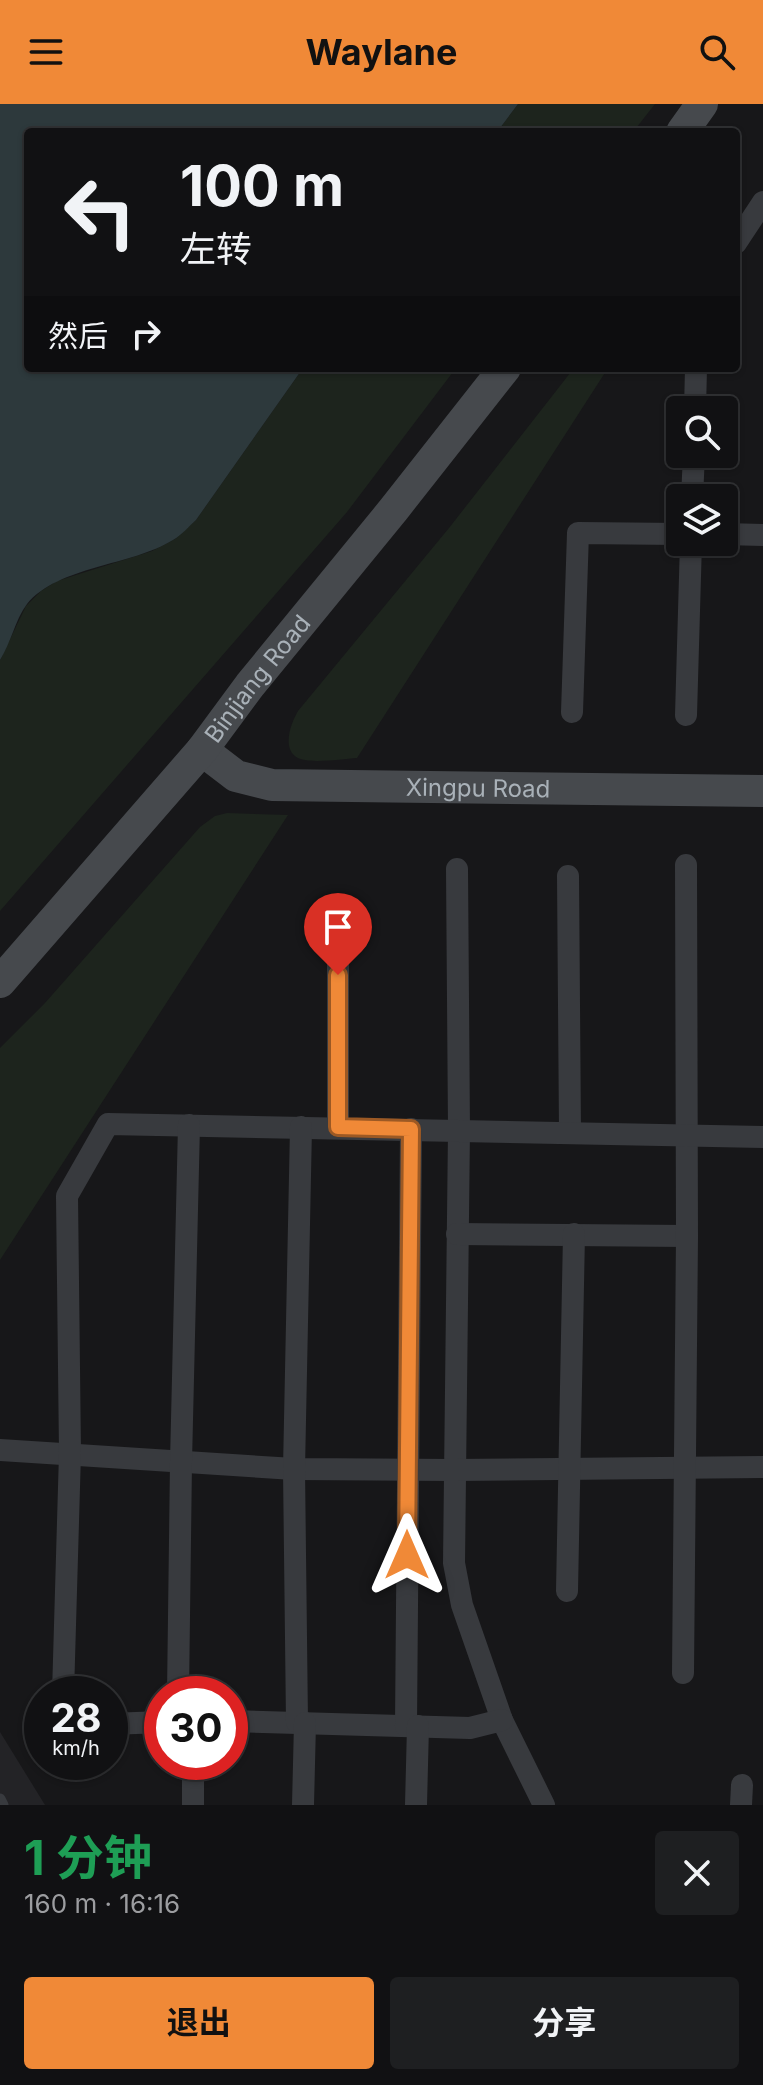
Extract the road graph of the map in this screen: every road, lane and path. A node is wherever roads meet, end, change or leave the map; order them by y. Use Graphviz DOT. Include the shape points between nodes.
graph roads {
  1 [pos="702,104"];
  2 [pos="685,128"];
  3 [pos="763,202"];
  4 [pos="740,237"];
  5 [pos="502,372"];
  6 [pos="696,372"];
  7 [pos="695,396"];
  8 [pos="666,534"];
  9 [pos="738,534"];
  10 [pos="763,535"];
  11 [pos="691,556"];
  12 [pos="572,712"];
  13 [pos="686,715"];
  14 [pos="202,750"];
  15 [pos="763,791"];
  16 [pos="686,865"];
  17 [pos="457,869"];
  18 [pos="568,876"];
  19 [pos="338,944"];
  20 [pos="0,982"];
  21 [pos="189,1125"];
  22 [pos="301,1127"];
  23 [pos="338,1127"];
  24 [pos="411,1129"];
  25 [pos="459,1130"];
  26 [pos="570,1132"];
  27 [pos="687,1135"];
  28 [pos="763,1137"];
  29 [pos="457,1234"];
  30 [pos="574,1234"];
  31 [pos="687,1236"];
  32 [pos="0,1450"];
  33 [pos="70,1453"];
  34 [pos="181,1462"];
  35 [pos="763,1467"];
  36 [pos="684,1468"];
  37 [pos="294,1469"];
  38 [pos="570,1469"];
  39 [pos="408,1470"];
  40 [pos="454,1470"];
  41 [pos="567,1591"];
  42 [pos="683,1673"];
  43 [pos="64,1676"];
  44 [pos="178,1676"];
  45 [pos="502,1720"];
  46 [pos="248,1721"];
  47 [pos="301,1722"];
  48 [pos="412,1726"];
  49 [pos="193,1780"];
  50 [pos="0,1799"];
  51 [pos="3,1805"];
  52 [pos="193,1805"];
  53 [pos="303,1805"];
  54 [pos="416,1805"];
  55 [pos="544,1805"];
  1 -- 2 [label="main road"];
  3 -- 4 [label="street"];
  5 -- 14 [label="main road, Binjiang Road"];
  6 -- 7 [label="street"];
  8 -- 12 [label="street" via="578,533"];
  9 -- 10 [label="street"];
  11 -- 13 [label="street"];
  14 -- 15 [label="main road, Xingpu Road" via="236,776 272,785"];
  14 -- 20 [label="main road, Binjiang Road"];
  16 -- 27 [label="street"];
  17 -- 25 [label="street"];
  18 -- 26 [label="street"];
  19 -- 23 [label="street"];
  21 -- 22 [label="street"];
  21 -- 33 [label="street" via="108,1124 67,1196"];
  21 -- 34 [label="street"];
  22 -- 23 [label="street"];
  22 -- 37 [label="street"];
  23 -- 24 [label="street"];
  24 -- 25 [label="street"];
  24 -- 39 [label="street"];
  25 -- 26 [label="street"];
  25 -- 29 [label="street"];
  26 -- 27 [label="street"];
  27 -- 28 [label="street"];
  27 -- 31 [label="street"];
  29 -- 30 [label="street"];
  29 -- 40 [label="street"];
  30 -- 31 [label="street"];
  30 -- 38 [label="street"];
  31 -- 36 [label="street"];
  32 -- 33 [label="street"];
  33 -- 34 [label="street"];
  33 -- 43 [label="street"];
  34 -- 37 [label="street"];
  34 -- 44 [label="street"];
  35 -- 36 [label="street"];
  36 -- 38 [label="street"];
  36 -- 42 [label="street"];
  37 -- 39 [label="street"];
  37 -- 47 [label="street"];
  38 -- 40 [label="street"];
  38 -- 41 [label="street"];
  39 -- 40 [label="street"];
  39 -- 48 [label="street"];
  40 -- 45 [label="street" via="454,1563 462,1605"];
  45 -- 48 [label="street" via="470,1728"];
  45 -- 55 [label="street"];
  46 -- 47 [label="street"];
  47 -- 48 [label="street"];
  47 -- 53 [label="street"];
  48 -- 54 [label="street"];
  49 -- 52 [label="street"];
  50 -- 51 [label="lane"];
}
